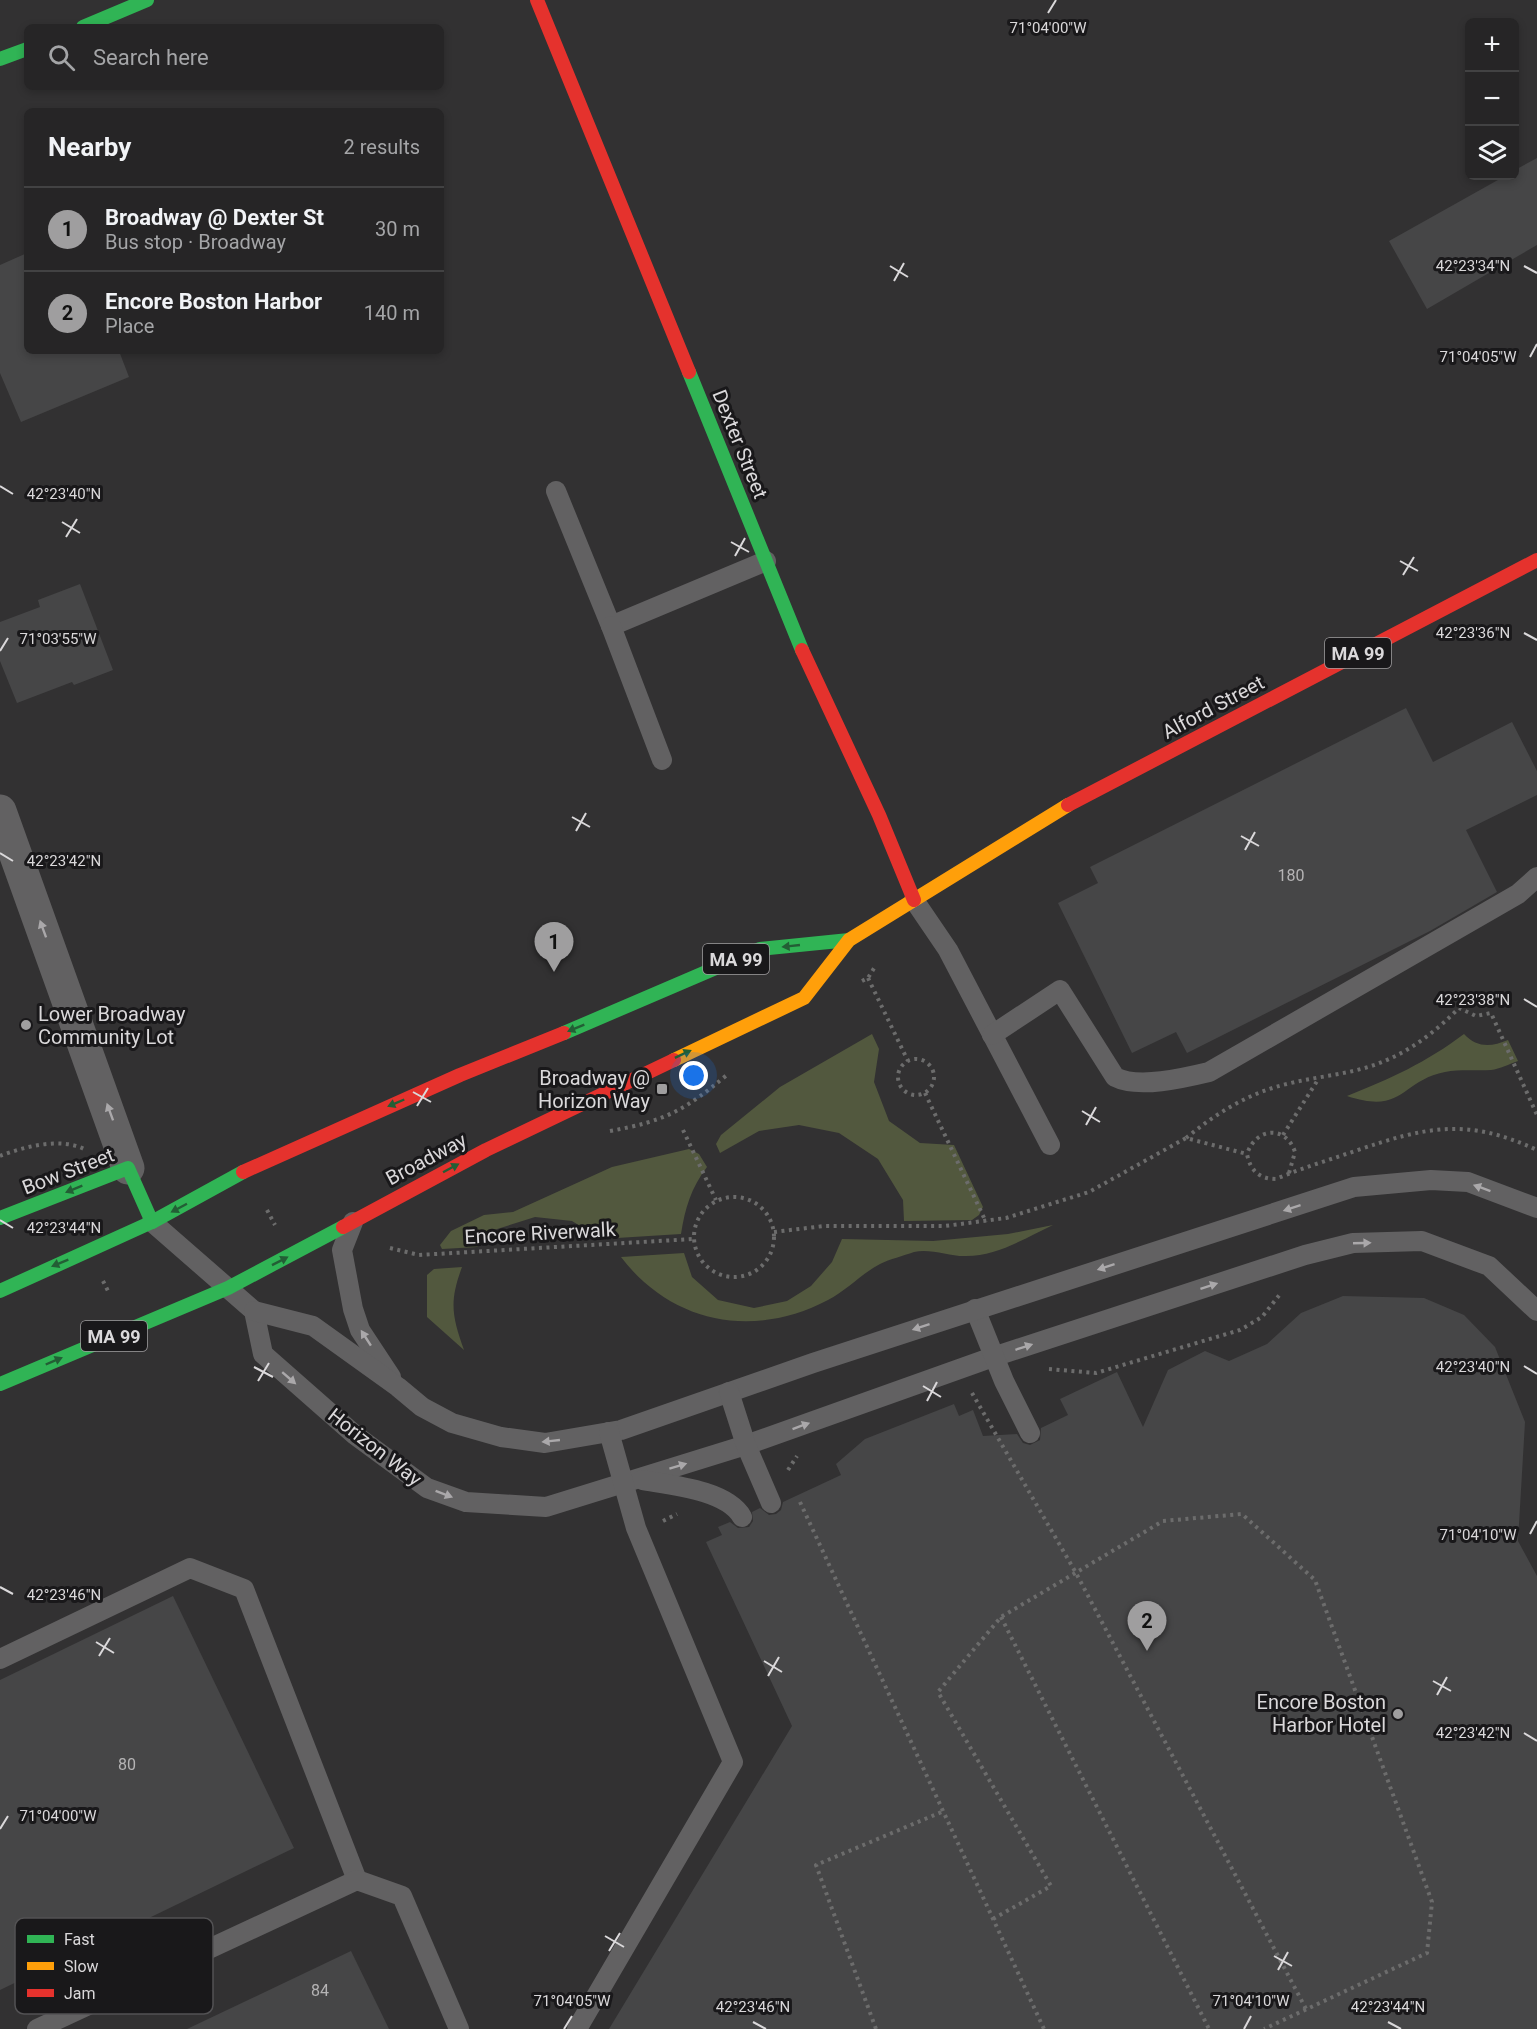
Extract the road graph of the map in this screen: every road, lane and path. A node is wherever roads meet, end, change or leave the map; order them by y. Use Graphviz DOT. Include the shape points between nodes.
graph roads {
  1 [pos="147,0"];
  2 [pos="537,0"];
  3 [pos="90,24"];
  4 [pos="24,50"];
  5 [pos="0,59"];
  6 [pos="556,491"];
  7 [pos="1537,560"];
  8 [pos="766,561"];
  9 [pos="611,626"];
  10 [pos="663,760"];
  11 [pos="0,810"];
  12 [pos="1537,877"];
  13 [pos="914,900"];
  14 [pos="849,940"];
  15 [pos="868,978"];
  16 [pos="992,1035"];
  17 [pos="908,1061"];
  18 [pos="1319,1078"];
  19 [pos="925,1093"];
  20 [pos="1537,1115"];
  21 [pos="683,1130"];
  22 [pos="1283,1135"];
  23 [pos="1186,1138"];
  24 [pos="1050,1145"];
  25 [pos="1537,1150"];
  26 [pos="88,1152"];
  27 [pos="1247,1154"];
  28 [pos="0,1156"];
  29 [pos="128,1168"];
  30 [pos="1289,1173"];
  31 [pos="716,1200"];
  32 [pos="1537,1208"];
  33 [pos="267,1209"];
  34 [pos="0,1218"];
  35 [pos="354,1220"];
  36 [pos="152,1222"];
  37 [pos="986,1222"];
  38 [pos="275,1226"];
  39 [pos="774,1232"];
  40 [pos="693,1239"];
  41 [pos="390,1248"];
  42 [pos="228,1288"];
  43 [pos="1284,1290"];
  44 [pos="0,1291"];
  45 [pos="975,1309"];
  46 [pos="254,1311"];
  47 [pos="1537,1311"];
  48 [pos="993,1357"];
  49 [pos="961,1368"];
  50 [pos="1004,1381"];
  51 [pos="0,1384"];
  52 [pos="398,1387"];
  53 [pos="729,1392"];
  54 [pos="972,1392"];
  55 [pos="961,1396"];
  56 [pos="609,1432"];
  57 [pos="1030,1433"];
  58 [pos="765,1439"];
  59 [pos="746,1446"];
  60 [pos="801,1451"];
  61 [pos="787,1475"];
  62 [pos="629,1482"];
  63 [pos="768,1496"];
  64 [pos="685,1510"];
  65 [pos="742,1516"];
  66 [pos="636,1528"];
  67 [pos="1076,1573"];
  68 [pos="1001,1617"];
  69 [pos="0,1659"];
  70 [pos="944,1811"];
  71 [pos="357,1880"];
  72 [pos="993,1919"];
  73 [pos="213,1947"];
  74 [pos="1306,2009"];
  75 [pos="69,2014"];
  76 [pos="37,2029"];
  77 [pos="459,2029"];
  78 [pos="577,2029"];
  79 [pos="876,2029"];
  80 [pos="1044,2029"];
  81 [pos="1209,2029"];
  82 [pos="1264,2029"];
  1 -- 3 [label="main road"];
  2 -- 8 [label="main road, Dexter Street"];
  4 -- 5 [label="main road"];
  6 -- 9 [label="lane"];
  7 -- 13 [label="main road, Alford Street / MA 99" via="1078,799"];
  8 -- 9 [label="lane"];
  8 -- 13 [label="main road, Dexter Street" via="816,684 879,815"];
  9 -- 10 [label="lane"];
  29 -- 11 [label="street, one-way"];
  12 -- 16 [label="lane" via="1518,894 1209,1072 1186,1078 1124,1082 1115,1077 1060,990"];
  13 -- 14 [label="main road, Broadway / MA 99"];
  13 -- 16 [label="lane" via="948,950"];
  35 -- 14 [label="main road, Broadway / MA 99, one-way" via="486,1150 804,998"];
  14 -- 36 [label="main road, Broadway / MA 99, one-way" via="760,949 257,1164"];
  15 -- 17 [label="path"];
  16 -- 24 [label="lane"];
  17 -- 19 [label="path" via="920,1060 931,1067 934,1081"];
  17 -- 19 [label="path" via="899,1074 900,1085 909,1093"];
  18 -- 20 [label="path" via="1355,1072 1388,1060 1423,1040 1459,1008 1476,1016 1491,1013"];
  18 -- 22 [label="path"];
  18 -- 23 [label="path" via="1276,1087 1242,1100 1214,1115"];
  19 -- 37 [label="path"];
  21 -- 31 [label="path"];
  22 -- 27 [label="path" via="1260,1135"];
  22 -- 30 [label="path" via="1295,1152"];
  23 -- 27 [label="path"];
  23 -- 37 [label="path" via="1089,1192"];
  25 -- 30 [label="path" via="1480,1130 1427,1129"];
  26 -- 28 [label="path" via="79,1147 40,1144"];
  27 -- 30 [label="path" via="1251,1167 1262,1177 1276,1179"];
  29 -- 34 [label="main road, Bow Street, one-way"];
  29 -- 36 [label="main road, Bow Street"];
  31 -- 39 [label="path" via="735,1196 753,1201 767,1214"];
  31 -- 40 [label="path" via="696,1220"];
  32 -- 45 [label="lane, one-way" via="1468,1182 1431,1180 1354,1187"];
  33 -- 38 [label="path"];
  42 -- 35 [label="main road, Broadway / MA 99, one-way"];
  52 -- 35 [label="lane, one-way" via="360,1330 353,1310 342,1250"];
  36 -- 42 [label="lane"];
  36 -- 44 [label="main road, Broadway / MA 99, one-way"];
  37 -- 39 [label="path" via="926,1227 824,1226"];
  39 -- 40 [label="path" via="767,1260 743,1276 723,1276 705,1266"];
  40 -- 41 [label="path, Encore Riverwalk" via="419,1256"];
  42 -- 46 [label="lane"];
  51 -- 42 [label="main road, Broadway / MA 99, one-way"];
  43 -- 50 [label="path" via="1262,1317 1240,1330 1096,1373 1040,1369"];
  45 -- 48 [label="lane"];
  45 -- 53 [label="lane, one-way"];
  46 -- 52 [label="lane" via="313,1326"];
  46 -- 62 [label="lane, Horizon Way, one-way" via="263,1354 355,1435 427,1488 466,1502 546,1507"];
  48 -- 47 [label="lane, Horizon Way, one-way" via="1305,1255 1353,1243 1422,1241 1489,1266"];
  48 -- 49 [label="lane, Horizon Way"];
  48 -- 50 [label="lane"];
  49 -- 54 [label="path"];
  58 -- 49 [label="lane, Horizon Way, one-way"];
  50 -- 54 [label="path"];
  50 -- 57 [label="lane"];
  56 -- 52 [label="lane, one-way" via="545,1443 501,1437 452,1424"];
  53 -- 56 [label="lane"];
  53 -- 59 [label="lane"];
  54 -- 55 [label="path"];
  54 -- 67 [label="path"];
  56 -- 62 [label="lane"];
  58 -- 59 [label="lane, Horizon Way"];
  58 -- 61 [label="path"];
  62 -- 59 [label="lane, Horizon Way, one-way"];
  59 -- 63 [label="lane"];
  60 -- 61 [label="path"];
  61 -- 63 [label="path"];
  61 -- 70 [label="path"];
  62 -- 65 [label="lane" via="705,1493 736,1506"];
  62 -- 66 [label="lane"];
  64 -- 66 [label="path"];
  66 -- 78 [label="lane" via="733,1762"];
  67 -- 68 [label="path"];
  67 -- 74 [label="path"];
  67 -- 74 [label="path" via="1163,1521 1242,1514 1315,1580 1432,1902 1427,1953"];
  68 -- 72 [label="path" via="938,1692 1051,1886"];
  68 -- 81 [label="path"];
  69 -- 71 [label="lane" via="190,1568 244,1589"];
  70 -- 72 [label="path"];
  70 -- 79 [label="path" via="816,1865"];
  71 -- 73 [label="lane"];
  71 -- 77 [label="lane" via="402,1896"];
  72 -- 80 [label="path"];
  74 -- 82 [label="path"];
  75 -- 76 [label="lane"];
}
